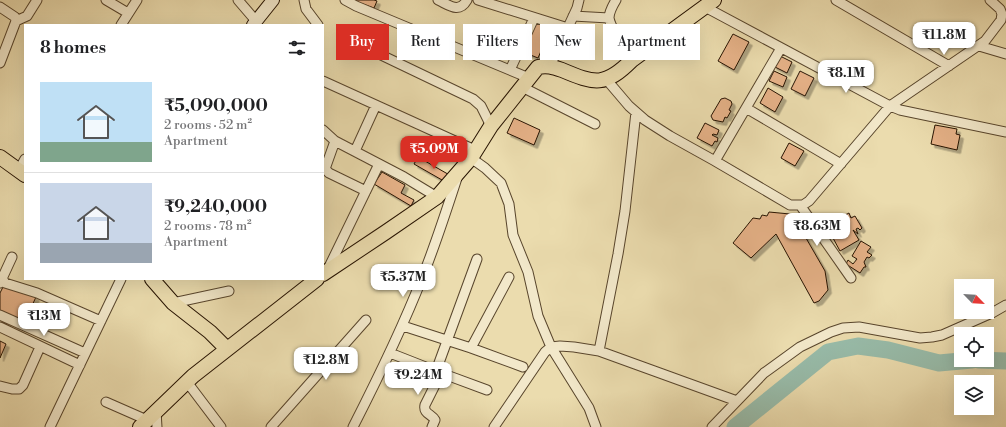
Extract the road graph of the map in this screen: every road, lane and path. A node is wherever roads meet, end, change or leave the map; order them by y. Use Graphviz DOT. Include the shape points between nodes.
graph roads {
  1 [pos="37,0"];
  2 [pos="106,0"];
  3 [pos="137,0"];
  4 [pos="238,0"];
  5 [pos="273,0"];
  6 [pos="304,0"];
  7 [pos="345,0"];
  8 [pos="438,0"];
  9 [pos="467,0"];
  10 [pos="478,0"];
  11 [pos="578,0"];
  12 [pos="616,0"];
  13 [pos="836,0"];
  14 [pos="990,0"];
  15 [pos="710,3"];
  16 [pos="0,7"];
  17 [pos="128,13"];
  18 [pos="573,16"];
  19 [pos="534,18"];
  20 [pos="609,18"];
  21 [pos="16,21"];
  22 [pos="254,23"];
  23 [pos="122,24"];
  24 [pos="317,24"];
  25 [pos="554,24"];
  26 [pos="570,24"];
  27 [pos="612,24"];
  28 [pos="681,24"];
  29 [pos="979,46"];
  30 [pos="781,48"];
  31 [pos="1006,54"];
  32 [pos="389,59"];
  33 [pos="553,60"];
  34 [pos="632,60"];
  35 [pos="0,63"];
  36 [pos="550,66"];
  37 [pos="949,66"];
  38 [pos="510,70"];
  39 [pos="606,79"];
  40 [pos="324,81"];
  41 [pos="526,82"];
  42 [pos="376,105"];
  43 [pos="890,106"];
  44 [pos="746,108"];
  45 [pos="636,112"];
  46 [pos="595,124"];
  47 [pos="492,126"];
  48 [pos="324,131"];
  49 [pos="1006,132"];
  50 [pos="335,141"];
  51 [pos="355,151"];
  52 [pos="473,154"];
  53 [pos="0,157"];
  54 [pos="715,161"];
  55 [pos="379,164"];
  56 [pos="841,164"];
  57 [pos="23,168"];
  58 [pos="325,171"];
  59 [pos="460,171"];
  60 [pos="366,191"];
  61 [pos="437,197"];
  62 [pos="800,205"];
  63 [pos="12,257"];
  64 [pos="477,259"];
  65 [pos="324,264"];
  66 [pos="324,273"];
  67 [pos="509,277"];
  68 [pos="851,278"];
  69 [pos="121,280"];
  70 [pos="153,280"];
  71 [pos="313,280"];
  72 [pos="1,281"];
  73 [pos="229,291"];
  74 [pos="173,303"];
  75 [pos="1006,304"];
  76 [pos="0,315"];
  77 [pos="366,320"];
  78 [pos="101,321"];
  79 [pos="403,326"];
  80 [pos="0,327"];
  81 [pos="447,341"];
  82 [pos="40,347"];
  83 [pos="551,347"];
  84 [pos="471,348"];
  85 [pos="227,349"];
  86 [pos="599,351"];
  87 [pos="390,352"];
  88 [pos="86,353"];
  89 [pos="80,365"];
  90 [pos="523,368"];
  91 [pos="439,372"];
  92 [pos="187,382"];
  93 [pos="0,386"];
  94 [pos="487,390"];
  95 [pos="737,401"];
  96 [pos="106,402"];
  97 [pos="150,421"];
  98 [pos="50,427"];
  99 [pos="221,427"];
  100 [pos="271,427"];
  101 [pos="353,427"];
  102 [pos="432,427"];
  103 [pos="494,427"];
  104 [pos="596,427"];
  105 [pos="712,427"];
  1 -- 21 [label="street" via="27,16"];
  2 -- 17 [label="street"];
  3 -- 17 [label="street"];
  4 -- 22 [label="street"];
  5 -- 22 [label="main road"];
  6 -- 24 [label="street" via="306,9"];
  7 -- 38 [label="street"];
  8 -- 9 [label="street" via="460,8"];
  10 -- 19 [label="street"];
  11 -- 18 [label="street"];
  12 -- 20 [label="street"];
  13 -- 37 [label="street"];
  14 -- 29 [label="street" via="1000,9 1001,20"];
  15 -- 28 [label="main road"];
  15 -- 30 [label="street"];
  16 -- 21 [label="street" via="15,17"];
  17 -- 23 [label="street"];
  18 -- 20 [label="street"];
  18 -- 26 [label="street"];
  19 -- 25 [label="street"];
  19 -- 38 [label="street"];
  20 -- 27 [label="street"];
  21 -- 35 [label="street"];
  29 -- 31 [label="street"];
  29 -- 37 [label="street"];
  30 -- 43 [label="street"];
  30 -- 44 [label="street"];
  32 -- 47 [label="street" via="473,99 481,106"];
  33 -- 36 [label="street"];
  34 -- 39 [label="main road" via="620,72"];
  36 -- 39 [label="main road" via="593,82"];
  36 -- 41 [label="main road" via="538,67"];
  37 -- 43 [label="street"];
  38 -- 41 [label="street"];
  39 -- 45 [label="street"];
  40 -- 42 [label="street"];
  41 -- 46 [label="street"];
  41 -- 47 [label="main road"];
  42 -- 51 [label="street"];
  42 -- 52 [label="street"];
  43 -- 49 [label="street"];
  43 -- 56 [label="street"];
  44 -- 54 [label="street"];
  44 -- 56 [label="street"];
  45 -- 54 [label="street" via="670,136"];
  45 -- 86 [label="street" via="618,254"];
  47 -- 52 [label="main road"];
  48 -- 50 [label="street"];
  50 -- 51 [label="street"];
  50 -- 58 [label="street"];
  51 -- 55 [label="street"];
  52 -- 59 [label="main road"];
  52 -- 83 [label="street" via="501,183 509,204 513,235 528,272 538,316"];
  53 -- 57 [label="main road"];
  54 -- 62 [label="street" via="790,205"];
  55 -- 60 [label="street"];
  55 -- 61 [label="street"];
  56 -- 62 [label="street" via="810,201"];
  58 -- 60 [label="street"];
  59 -- 61 [label="main road"];
  59 -- 79 [label="street"];
  60 -- 65 [label="street"];
  61 -- 66 [label="main road"];
  62 -- 68 [label="street"];
  63 -- 72 [label="street"];
  64 -- 81 [label="street"];
  67 -- 84 [label="street"];
  69 -- 78 [label="street"];
  70 -- 74 [label="main road"];
  71 -- 85 [label="main road"];
  72 -- 78 [label="street"];
  73 -- 74 [label="street"];
  74 -- 85 [label="main road"];
  75 -- 95 [label="street" via="992,313 932,338 859,327 837,330 800,347 764,373"];
  76 -- 88 [label="street"];
  77 -- 100 [label="street"];
  78 -- 88 [label="street"];
  79 -- 81 [label="street"];
  79 -- 87 [label="street"];
  80 -- 82 [label="street"];
  81 -- 84 [label="street"];
  81 -- 91 [label="street"];
  82 -- 89 [label="street"];
  82 -- 93 [label="street" via="19,389"];
  83 -- 86 [label="street"];
  83 -- 103 [label="street"];
  83 -- 104 [label="street" via="589,408"];
  84 -- 90 [label="street"];
  85 -- 92 [label="main road"];
  86 -- 95 [label="street"];
  87 -- 91 [label="street"];
  87 -- 101 [label="street"];
  88 -- 89 [label="street"];
  89 -- 98 [label="street"];
  91 -- 94 [label="street"];
  91 -- 102 [label="street" via="424,408 435,420"];
  92 -- 97 [label="main road"];
  92 -- 99 [label="street"];
  95 -- 105 [label="street"];
  96 -- 97 [label="street"];
}
